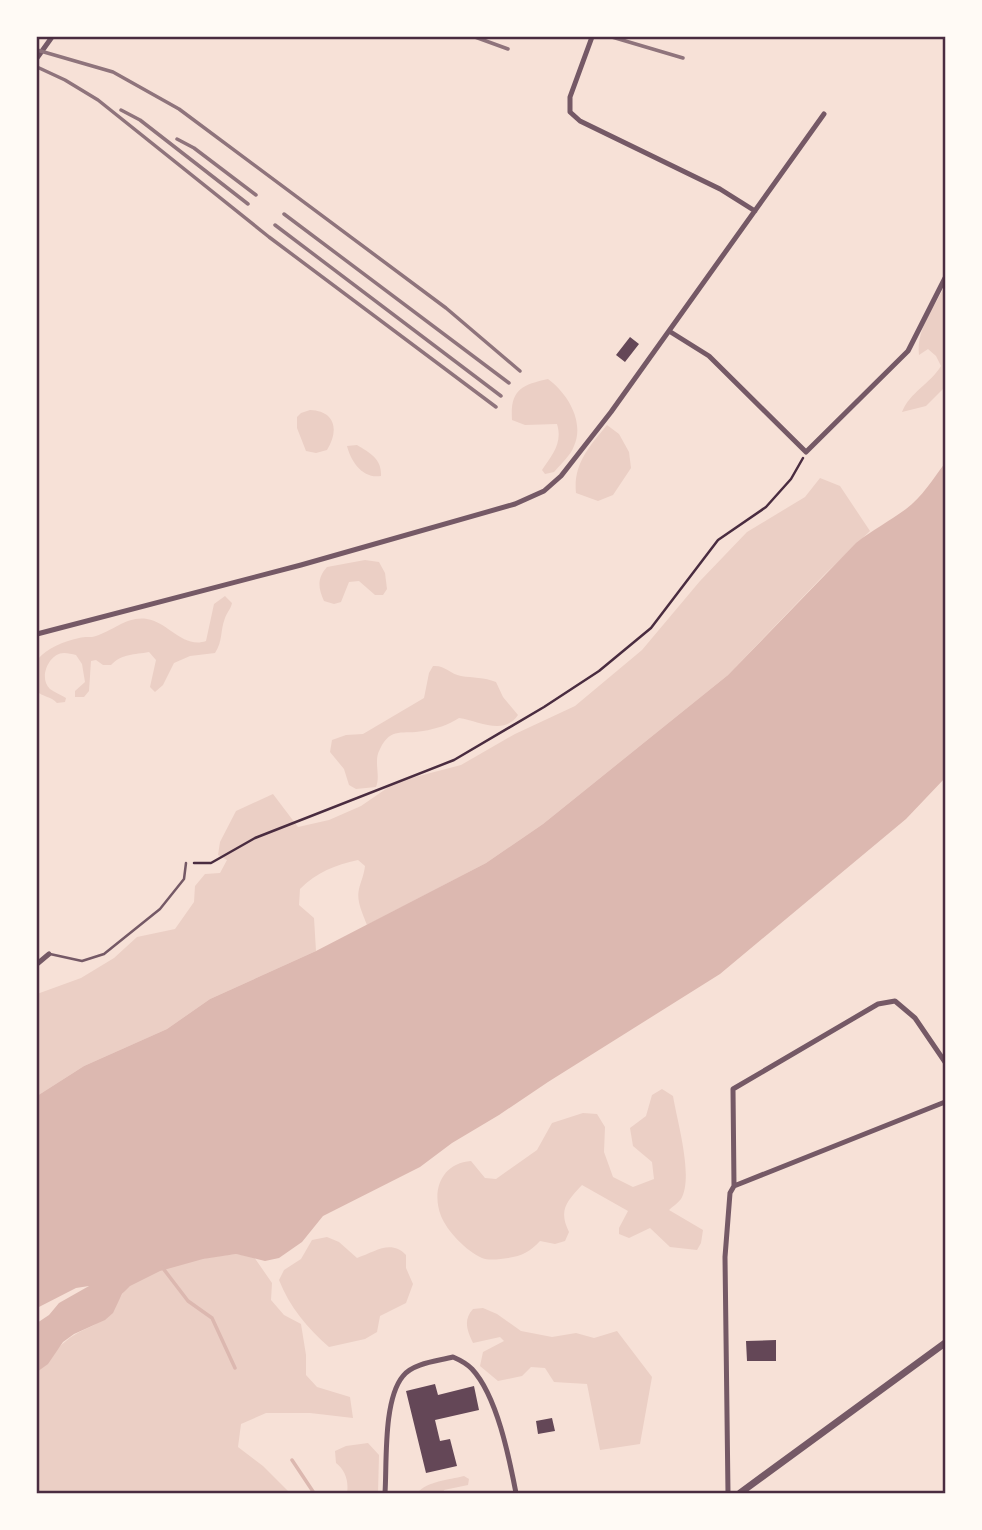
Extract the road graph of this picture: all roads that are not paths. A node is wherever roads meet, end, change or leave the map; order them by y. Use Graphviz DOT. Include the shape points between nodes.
graph roads {
  1 [pos="52,37"];
  2 [pos="592,37"];
  3 [pos="37,58"];
  4 [pos="824,114"];
  5 [pos="755,211"];
  6 [pos="945,278"];
  7 [pos="668,331"];
  8 [pos="37,634"];
  9 [pos="186,863"];
  10 [pos="49,954"];
  11 [pos="37,964"];
  12 [pos="945,1062"];
  13 [pos="945,1102"];
  14 [pos="734,1186"];
  15 [pos="945,1343"];
  16 [pos="385,1493"];
  17 [pos="516,1493"];
  18 [pos="728,1493"];
  19 [pos="740,1493"];
  1 -- 3 [label="street"];
  2 -- 5 [label="street" via="570,97 570,112"];
  4 -- 5 [label="street"];
  5 -- 7 [label="street"];
  6 -- 7 [label="street" via="908,351 807,452 709,356"];
  7 -- 8 [label="street" via="561,476 531,498 301,565"];
  9 -- 10 [label="lane" via="184,879 160,909 104,954 82,961"];
  10 -- 11 [label="street"];
  12 -- 14 [label="street" via="915,1018 895,1001 878,1004 733,1089"];
  13 -- 14 [label="street"];
  14 -- 18 [label="street" via="725,1257"];
  15 -- 19 [label="street"];
  16 -- 17 [label="street" via="393,1396 404,1375 453,1357 469,1366 484,1387 507,1447"];
}
